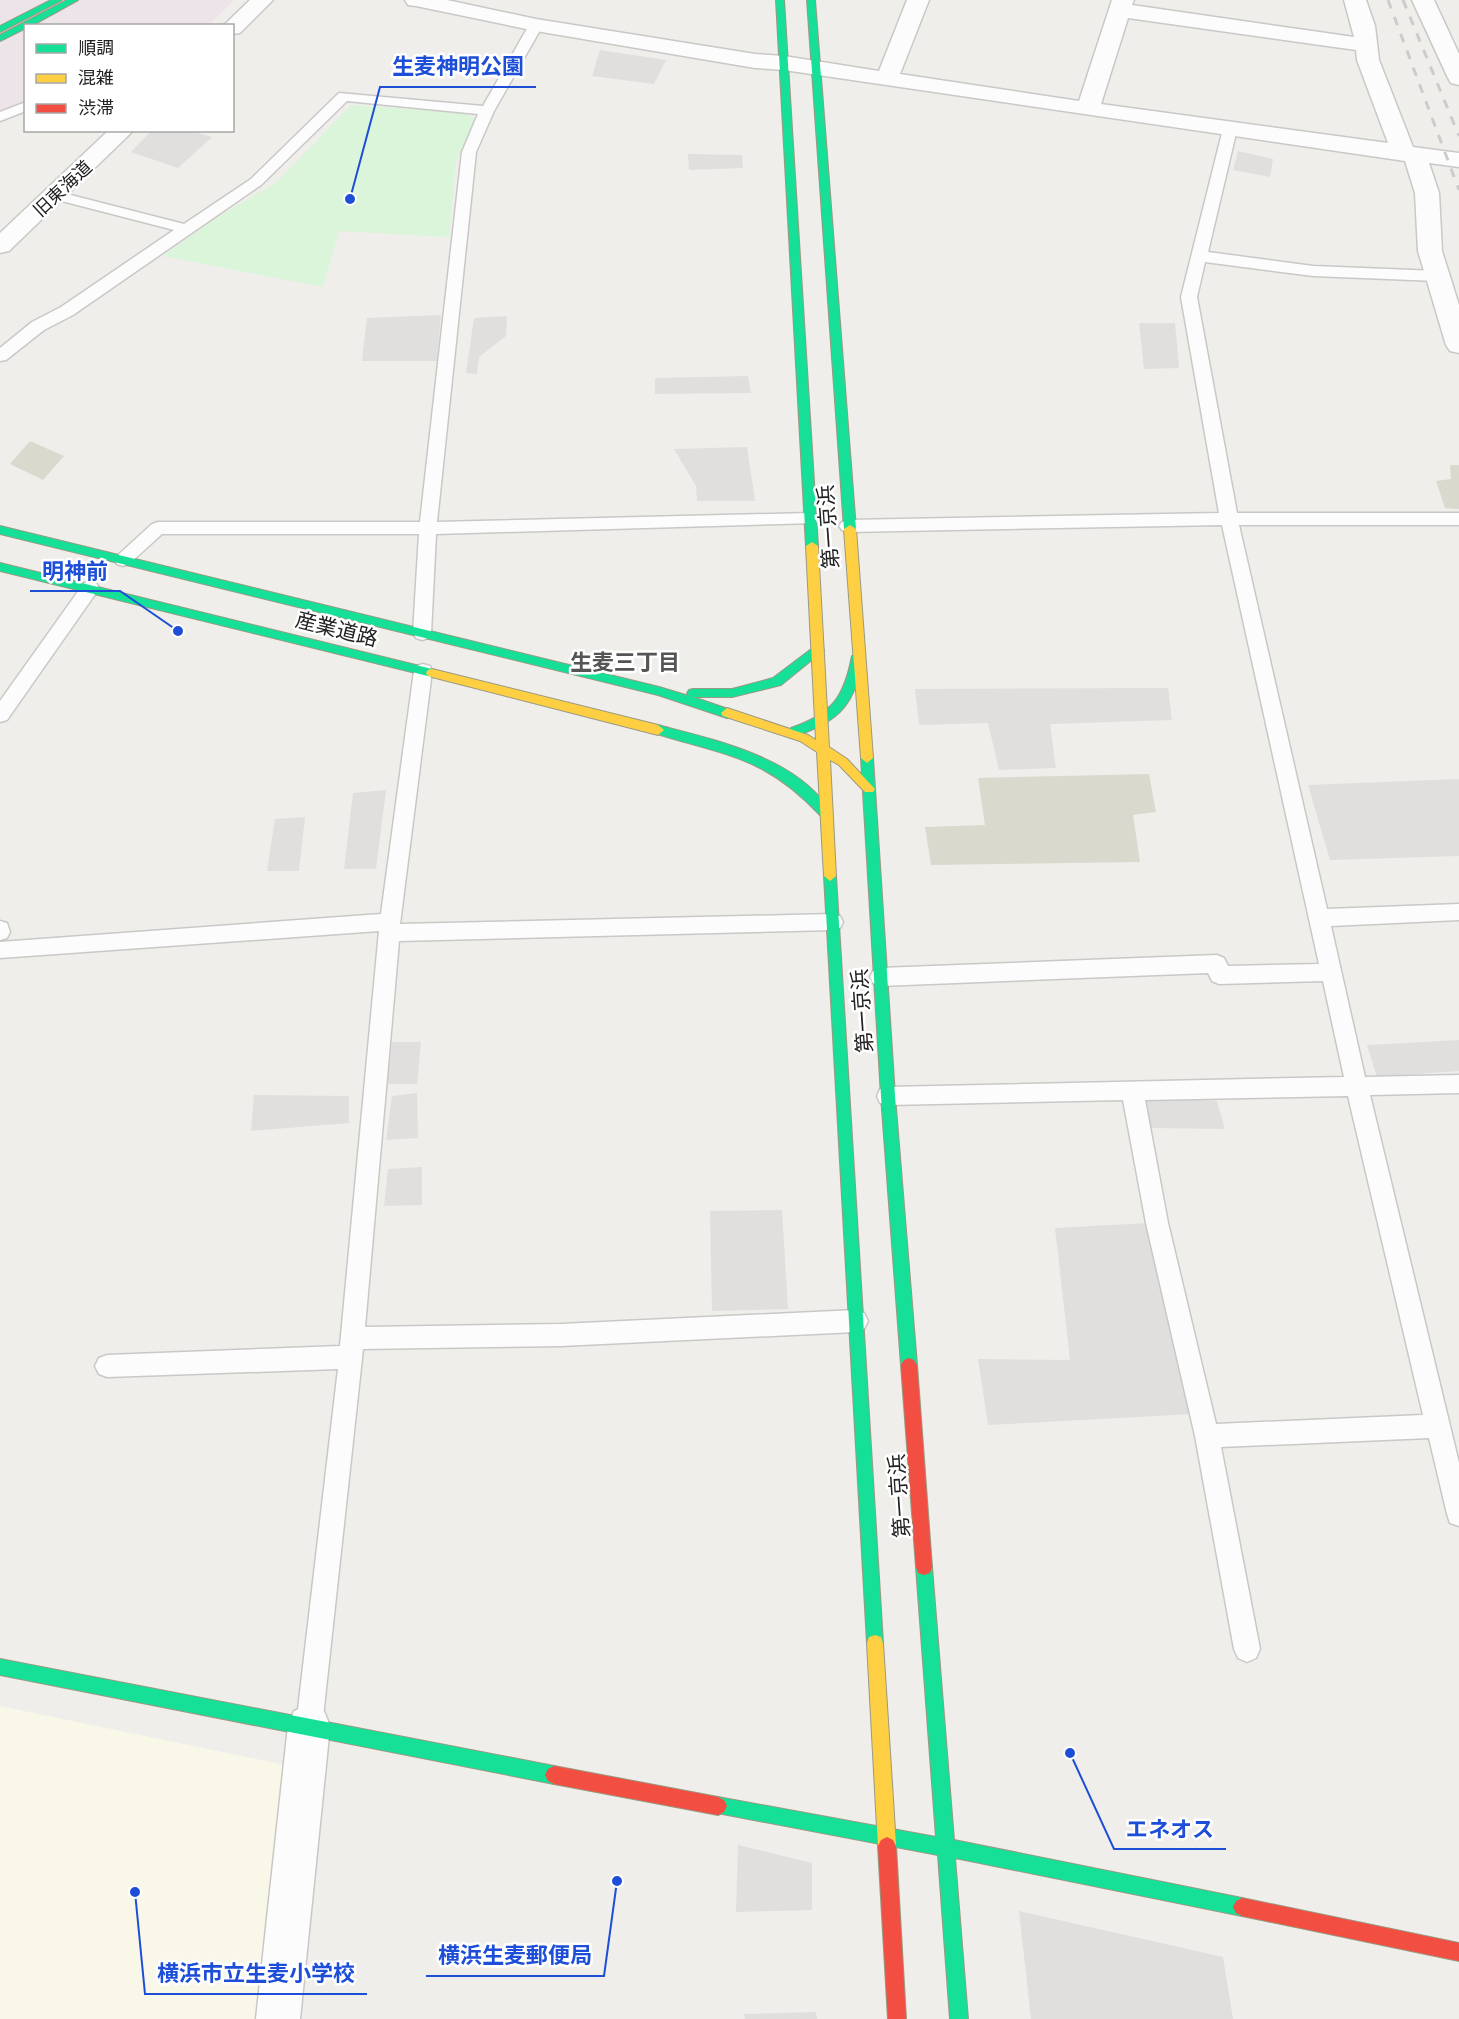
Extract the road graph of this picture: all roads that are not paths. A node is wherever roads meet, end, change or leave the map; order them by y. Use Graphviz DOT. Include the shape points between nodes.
graph roads {
  1 [pos="47,0"];
  2 [pos="58,0"];
  3 [pos="74,0"];
  4 [pos="87,0"];
  5 [pos="262,0"];
  6 [pos="420,0"];
  7 [pos="780,0"];
  8 [pos="811,0"];
  9 [pos="918,0"];
  10 [pos="1354,0"];
  11 [pos="1423,0"];
  12 [pos="1121,5"];
  13 [pos="27,24"];
  14 [pos="45,24"];
  15 [pos="536,25"];
  16 [pos="24,26"];
  17 [pos="234,26"];
  18 [pos="0,28"];
  19 [pos="24,36"];
  20 [pos="0,38"];
  21 [pos="1366,45"];
  22 [pos="0,48"];
  23 [pos="784,63"];
  24 [pos="815,67"];
  25 [pos="1459,78"];
  26 [pos="887,79"];
  27 [pos="24,107"];
  28 [pos="1088,109"];
  29 [pos="487,111"];
  30 [pos="0,117"];
  31 [pos="1230,129"];
  32 [pos="121,132"];
  33 [pos="1409,154"];
  34 [pos="1459,160"];
  35 [pos="55,195"];
  36 [pos="186,229"];
  37 [pos="0,246"];
  38 [pos="1199,256"];
  39 [pos="1437,276"];
  40 [pos="1459,345"];
  41 [pos="0,356"];
  42 [pos="810,519"];
  43 [pos="1229,519"];
  44 [pos="1459,519"];
  45 [pos="848,526"];
  46 [pos="428,528"];
  47 [pos="0,530"];
  48 [pos="123,560"];
  49 [pos="0,567"];
  50 [pos="90,588"];
  51 [pos="422,633"];
  52 [pos="818,650"];
  53 [pos="858,653"];
  54 [pos="423,671"];
  55 [pos="659,691"];
  56 [pos="0,715"];
  57 [pos="821,721"];
  58 [pos="663,731"];
  59 [pos="787,733"];
  60 [pos="761,737"];
  61 [pos="739,738"];
  62 [pos="822,749"];
  63 [pos="869,789"];
  64 [pos="825,813"];
  65 [pos="1459,912"];
  66 [pos="1319,918"];
  67 [pos="833,922"];
  68 [pos="389,927"];
  69 [pos="0,950"];
  70 [pos="1331,972"];
  71 [pos="880,977"];
  72 [pos="1459,1084"];
  73 [pos="1357,1087"];
  74 [pos="1132,1091"];
  75 [pos="888,1096"];
  76 [pos="856,1322"];
  77 [pos="351,1347"];
  78 [pos="107,1366"];
  79 [pos="1438,1426"];
  80 [pos="1207,1436"];
  81 [pos="1459,1514"];
  82 [pos="1247,1648"];
  83 [pos="0,1667"];
  84 [pos="309,1726"];
  85 [pos="886,1836"];
  86 [pos="946,1847"];
  87 [pos="1459,1952"];
  88 [pos="278,2019"];
  89 [pos="897,2019"];
  90 [pos="959,2019"];
  1 -- 18 [label="main road"];
  2 -- 18 [label="main road"];
  3 -- 13 [label="main road"];
  4 -- 14 [label="main road"];
  5 -- 17 [label="street"];
  6 -- 15 [label="street"];
  7 -- 23 [label="main road, 第一京浜"];
  8 -- 24 [label="main road, 第一京浜"];
  9 -- 26 [label="street"];
  10 -- 21 [label="street"];
  11 -- 25 [label="street"];
  12 -- 21 [label="street"];
  12 -- 28 [label="street"];
  15 -- 23 [label="street"];
  15 -- 29 [label="lane"];
  16 -- 20 [label="main road"];
  19 -- 22 [label="main road"];
  21 -- 33 [label="street" via="1368,60"];
  23 -- 24 [label="street"];
  23 -- 42 [label="main road, 第一京浜"];
  24 -- 26 [label="street"];
  24 -- 45 [label="main road, 第一京浜"];
  26 -- 28 [label="street"];
  27 -- 30 [label="lane"];
  28 -- 31 [label="street"];
  29 -- 36 [label="lane" via="344,96 256,182"];
  29 -- 46 [label="lane" via="469,152"];
  31 -- 33 [label="street"];
  31 -- 38 [label="lane"];
  32 -- 35 [label="street, 旧東海道"];
  33 -- 34 [label="street"];
  33 -- 39 [label="street" via="1427,193 1430,251"];
  35 -- 36 [label="lane"];
  35 -- 37 [label="street, 旧東海道"];
  36 -- 41 [label="lane" via="67,311 38,326"];
  38 -- 39 [label="lane" via="1313,271"];
  38 -- 43 [label="lane" via="1189,297"];
  39 -- 40 [label="street"];
  42 -- 46 [label="lane"];
  42 -- 52 [label="main road, 第一京浜"];
  43 -- 44 [label="lane"];
  43 -- 45 [label="lane"];
  43 -- 66 [label="lane"];
  45 -- 53 [label="main road, 第一京浜"];
  46 -- 48 [label="lane" via="158,528"];
  46 -- 51 [label="lane"];
  47 -- 48 [label="main road, 産業道路"];
  48 -- 51 [label="main road, 産業道路"];
  49 -- 50 [label="main road, 産業道路"];
  50 -- 54 [label="main road, 産業道路"];
  50 -- 56 [label="lane"];
  51 -- 55 [label="main road, 産業道路"];
  52 -- 55 [label="main road, 産業道路" via="777,682 732,693"];
  52 -- 57 [label="main road, 第一京浜"];
  53 -- 57 [label="main road" via="847,700"];
  53 -- 63 [label="main road, 第一京浜"];
  54 -- 58 [label="main road, 産業道路"];
  54 -- 68 [label="lane"];
  55 -- 59 [label="main road, 産業道路"];
  57 -- 59 [label="main road"];
  57 -- 62 [label="main road, 第一京浜"];
  58 -- 61 [label="main road, 産業道路" via="701,738"];
  58 -- 64 [label="main road, 産業道路" via="714,744 790,775"];
  59 -- 60 [label="main road"];
  59 -- 62 [label="main road, 産業道路"];
  62 -- 63 [label="main road, 産業道路" via="843,762"];
  62 -- 64 [label="main road, 第一京浜"];
  63 -- 71 [label="main road, 第一京浜"];
  64 -- 67 [label="main road, 第一京浜"];
  65 -- 66 [label="lane"];
  66 -- 70 [label="lane"];
  67 -- 68 [label="lane"];
  67 -- 76 [label="main road, 第一京浜"];
  68 -- 69 [label="lane"];
  68 -- 77 [label="lane"];
  70 -- 71 [label="lane" via="1219,975 1217,964"];
  70 -- 73 [label="lane"];
  71 -- 75 [label="main road, 第一京浜"];
  72 -- 73 [label="lane"];
  73 -- 74 [label="lane"];
  73 -- 79 [label="lane"];
  74 -- 75 [label="lane"];
  74 -- 80 [label="lane" via="1157,1223"];
  75 -- 86 [label="main road, 第一京浜"];
  76 -- 77 [label="lane"];
  76 -- 85 [label="main road, 第一京浜"];
  77 -- 78 [label="lane"];
  77 -- 84 [label="lane"];
  79 -- 80 [label="lane"];
  79 -- 81 [label="lane"];
  80 -- 82 [label="lane"];
  83 -- 84 [label="main road"];
  84 -- 85 [label="main road"];
  84 -- 88 [label="street"];
  85 -- 86 [label="main road"];
  85 -- 89 [label="main road, 第一京浜"];
  86 -- 87 [label="main road"];
  86 -- 90 [label="main road, 第一京浜"];
}
